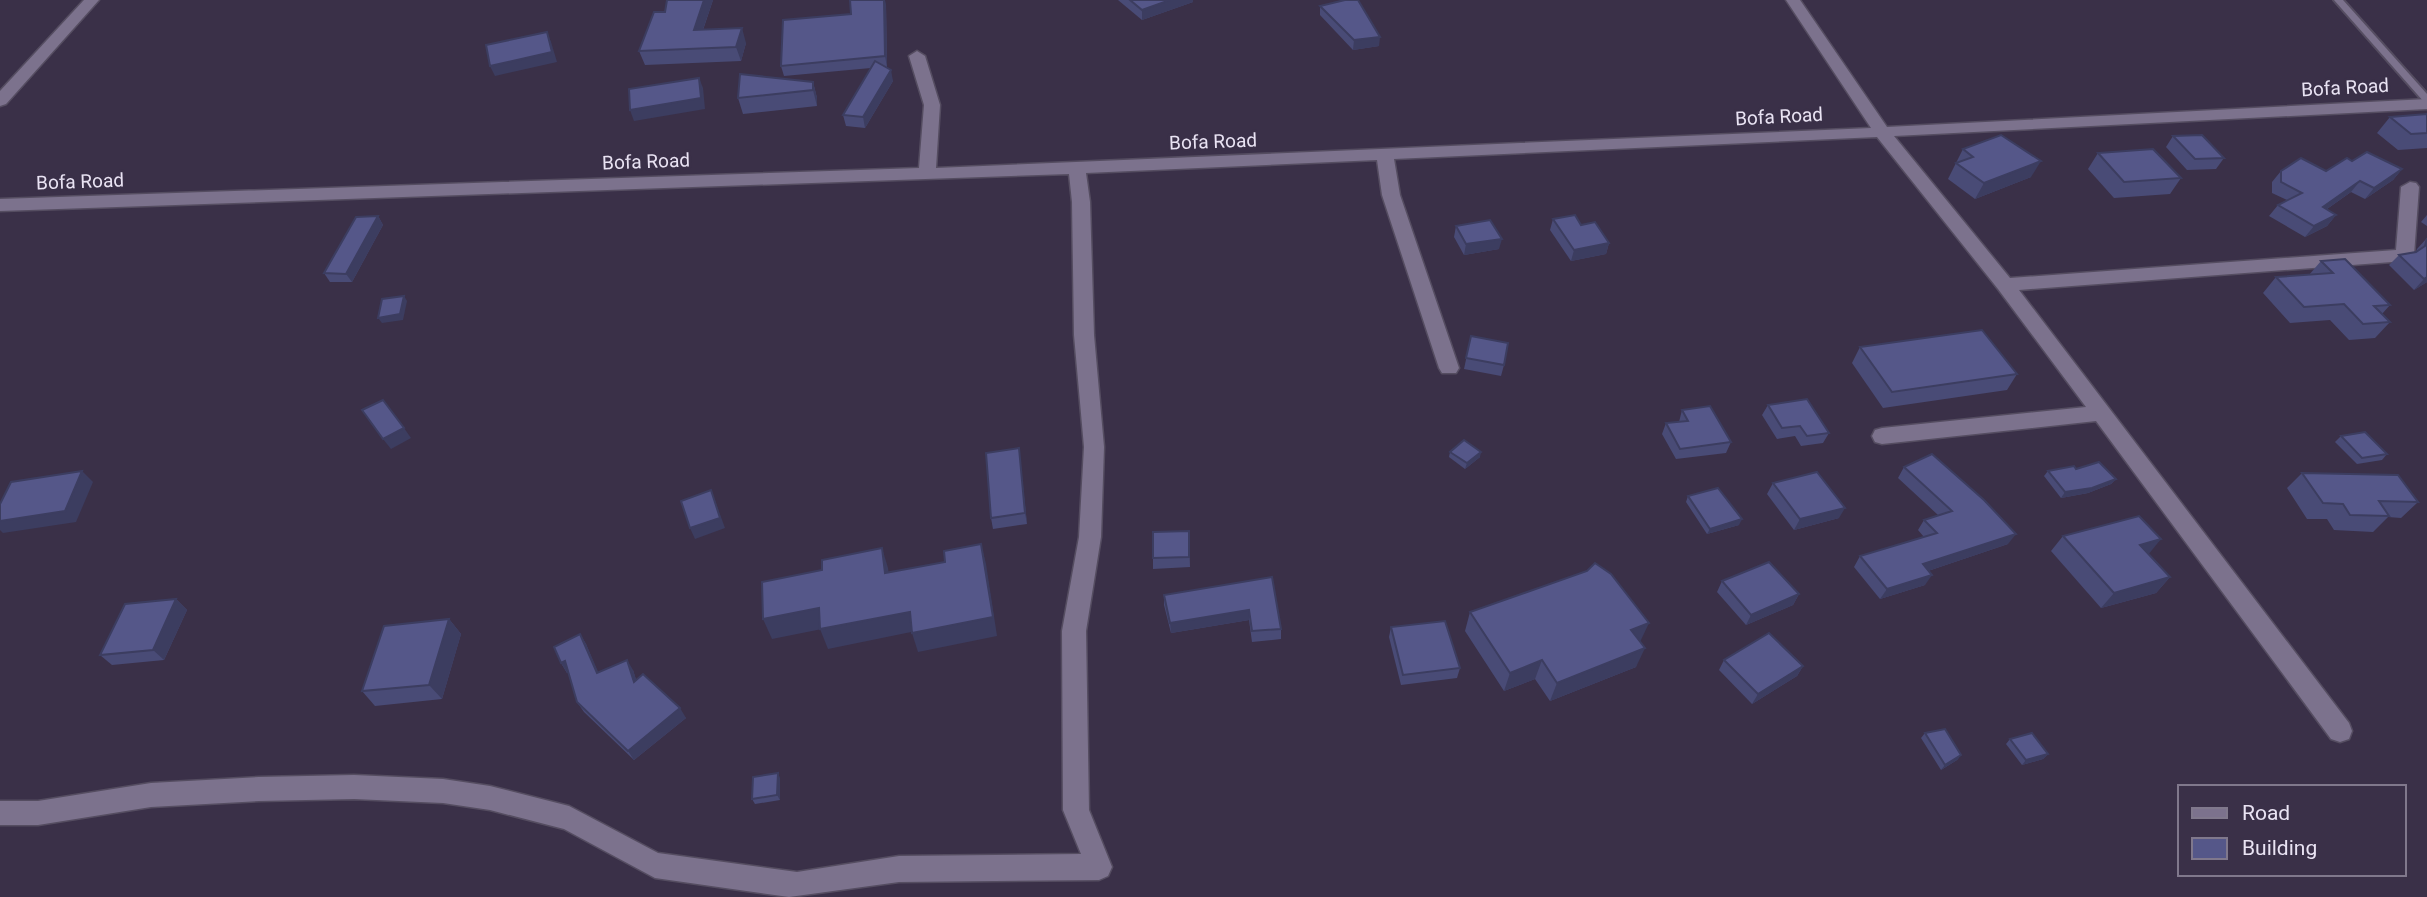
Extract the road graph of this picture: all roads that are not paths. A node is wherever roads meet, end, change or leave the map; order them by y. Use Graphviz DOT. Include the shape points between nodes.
graph roads {
  1 [pos="92,0"];
  2 [pos="1793,0"];
  3 [pos="2337,0"];
  4 [pos="917,56"];
  5 [pos="0,101"];
  6 [pos="2427,102"];
  7 [pos="1882,132"];
  8 [pos="1385,154"];
  9 [pos="1077,167"];
  10 [pos="927,173"];
  11 [pos="2410,187"];
  12 [pos="0,205"];
  13 [pos="2005,285"];
  14 [pos="1450,368"];
  15 [pos="2102,413"];
  16 [pos="1882,436"];
  17 [pos="2340,731"];
  18 [pos="0,813"];
  1 -- 5 [label="street"];
  2 -- 7 [label="street"];
  3 -- 6 [label="lane"];
  4 -- 10 [label="street" via="932,105"];
  6 -- 7 [label="street, Bofa Road"];
  7 -- 8 [label="street, Bofa Road"];
  7 -- 13 [label="street"];
  8 -- 9 [label="street, Bofa Road"];
  8 -- 14 [label="street" via="1391,195"];
  9 -- 10 [label="street, Bofa Road"];
  9 -- 18 [label="street" via="1094,447 1090,537 1074,631 1076,810 1099,867 899,869 796,885 655,865 569,818 490,798 418,790 354,787 151,795 38,813"];
  10 -- 12 [label="street, Bofa Road"];
  11 -- 13 [label="street" via="2404,255"];
  13 -- 15 [label="street"];
  15 -- 16 [label="street"];
  15 -- 17 [label="street"];
}
